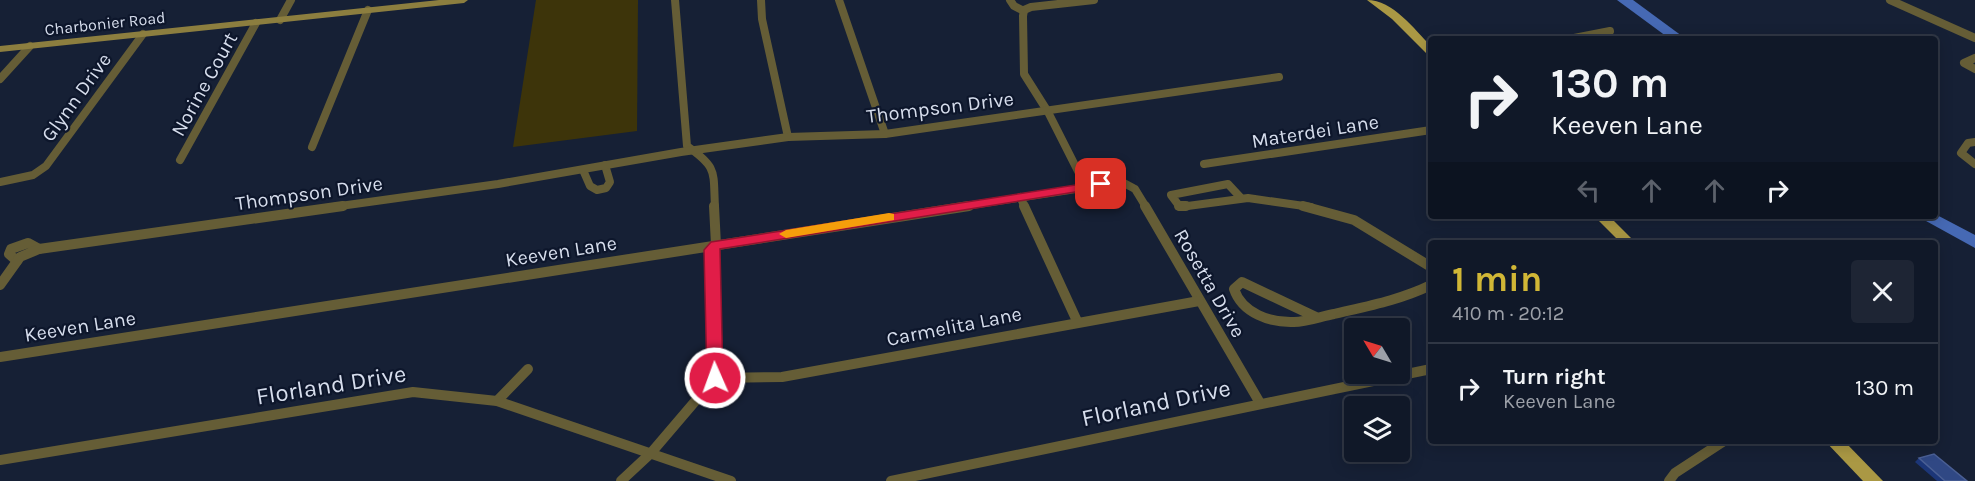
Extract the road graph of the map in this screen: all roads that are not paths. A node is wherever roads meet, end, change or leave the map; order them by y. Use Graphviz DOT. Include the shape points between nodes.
graph roads {
  1 [pos="291,0"];
  2 [pos="464,0"];
  3 [pos="675,0"];
  4 [pos="761,0"];
  5 [pos="838,0"];
  6 [pos="1010,0"];
  7 [pos="1094,0"];
  8 [pos="1372,0"];
  9 [pos="1382,0"];
  10 [pos="1890,0"];
  11 [pos="1066,2"];
  12 [pos="368,10"];
  13 [pos="1023,11"];
  14 [pos="1396,17"];
  15 [pos="280,20"];
  16 [pos="256,22"];
  17 [pos="1610,31"];
  18 [pos="142,34"];
  19 [pos="1584,36"];
  20 [pos="1975,38"];
  21 [pos="30,46"];
  22 [pos="0,49"];
  23 [pos="1428,49"];
  24 [pos="1975,58"];
  25 [pos="1975,69"];
  26 [pos="1279,77"];
  27 [pos="0,79"];
  28 [pos="1048,112"];
  29 [pos="1428,130"];
  30 [pos="885,134"];
  31 [pos="788,137"];
  32 [pos="1975,142"];
  33 [pos="312,147"];
  34 [pos="695,150"];
  35 [pos="180,160"];
  36 [pos="1204,164"];
  37 [pos="1975,164"];
  38 [pos="605,165"];
  39 [pos="583,170"];
  40 [pos="0,182"];
  41 [pos="1127,183"];
  42 [pos="1086,187"];
  43 [pos="1020,196"];
  44 [pos="1241,198"];
  45 [pos="1604,219"];
  46 [pos="1626,240"];
  47 [pos="716,245"];
  48 [pos="39,249"];
  49 [pos="17,261"];
  50 [pos="1428,265"];
  51 [pos="0,285"];
  52 [pos="1428,286"];
  53 [pos="1199,301"];
  54 [pos="1316,317"];
  55 [pos="1077,321"];
  56 [pos="0,357"];
  57 [pos="528,369"];
  58 [pos="1428,370"];
  59 [pos="715,378"];
  60 [pos="497,401"];
  61 [pos="1260,403"];
  62 [pos="1719,444"];
  63 [pos="1836,444"];
  64 [pos="651,453"];
  65 [pos="0,460"];
  66 [pos="621,481"];
  67 [pos="731,481"];
  68 [pos="891,481"];
  69 [pos="1669,481"];
  70 [pos="1874,481"];
  1 -- 15 [label="street"];
  2 -- 12 [label="main road, Charbonier Road"];
  3 -- 34 [label="street" via="687,146"];
  4 -- 31 [label="street"];
  5 -- 30 [label="street"];
  6 -- 13 [label="street"];
  7 -- 11 [label="street"];
  8 -- 14 [label="main road"];
  9 -- 14 [label="main road"];
  10 -- 20 [label="street"];
  11 -- 13 [label="street"];
  12 -- 15 [label="main road, Charbonier Road"];
  12 -- 33 [label="street"];
  13 -- 28 [label="street" via="1022,66"];
  14 -- 23 [label="main road"];
  15 -- 16 [label="main road, Charbonier Road"];
  16 -- 18 [label="main road, Charbonier Road"];
  16 -- 35 [label="street, Norine Court"];
  17 -- 19 [label="street"];
  18 -- 21 [label="main road, Charbonier Road"];
  18 -- 40 [label="street, Glynn Drive" via="46,166 33,175"];
  21 -- 22 [label="main road, Charbonier Road"];
  21 -- 27 [label="street"];
  24 -- 25 [label="street" via="1964,63"];
  26 -- 28 [label="street, Thompson Drive"];
  28 -- 30 [label="street, Thompson Drive"];
  28 -- 42 [label="street"];
  29 -- 36 [label="street, Materdei Lane"];
  30 -- 31 [label="street, Thompson Drive"];
  31 -- 34 [label="street, Thompson Drive"];
  32 -- 37 [label="street" via="1968,143 1962,153"];
  34 -- 38 [label="street, Thompson Drive"];
  34 -- 47 [label="street" via="713,169"];
  38 -- 39 [label="street, Thompson Drive"];
  38 -- 39 [label="street" via="610,182 606,188 590,186"];
  39 -- 48 [label="street, Thompson Drive"];
  41 -- 42 [label="street, Keeven Lane"];
  41 -- 53 [label="street, Rosetta Drive" via="1135,189"];
  42 -- 43 [label="street, Keeven Lane"];
  43 -- 47 [label="street, Keeven Lane"];
  43 -- 55 [label="street"];
  44 -- 44 [label="street" via="1180,207 1171,195 1228,184"];
  44 -- 50 [label="street" via="1338,214"];
  45 -- 46 [label="main road"];
  47 -- 56 [label="street, Keeven Lane"];
  47 -- 59 [label="street" via="711,250"];
  48 -- 49 [label="street, Thompson Drive"];
  48 -- 49 [label="street, Thompson Drive" via="28,243 11,249 9,254"];
  49 -- 51 [label="street"];
  52 -- 54 [label="street" via="1401,299"];
  53 -- 55 [label="street, Carmelita Lane"];
  53 -- 61 [label="street, Rosetta Drive"];
  54 -- 54 [label="street" via="1242,282 1234,289 1241,304 1279,322"];
  55 -- 59 [label="street, Carmelita Lane" via="782,378"];
  57 -- 60 [label="street"];
  58 -- 61 [label="street, Florland Drive"];
  59 -- 64 [label="street"];
  60 -- 64 [label="street, Florland Drive"];
  60 -- 65 [label="street, Florland Drive" via="413,392"];
  61 -- 68 [label="street, Florland Drive"];
  62 -- 69 [label="street"];
  63 -- 70 [label="main road"];
  64 -- 66 [label="street"];
  64 -- 67 [label="street, Florland Drive"];
}
